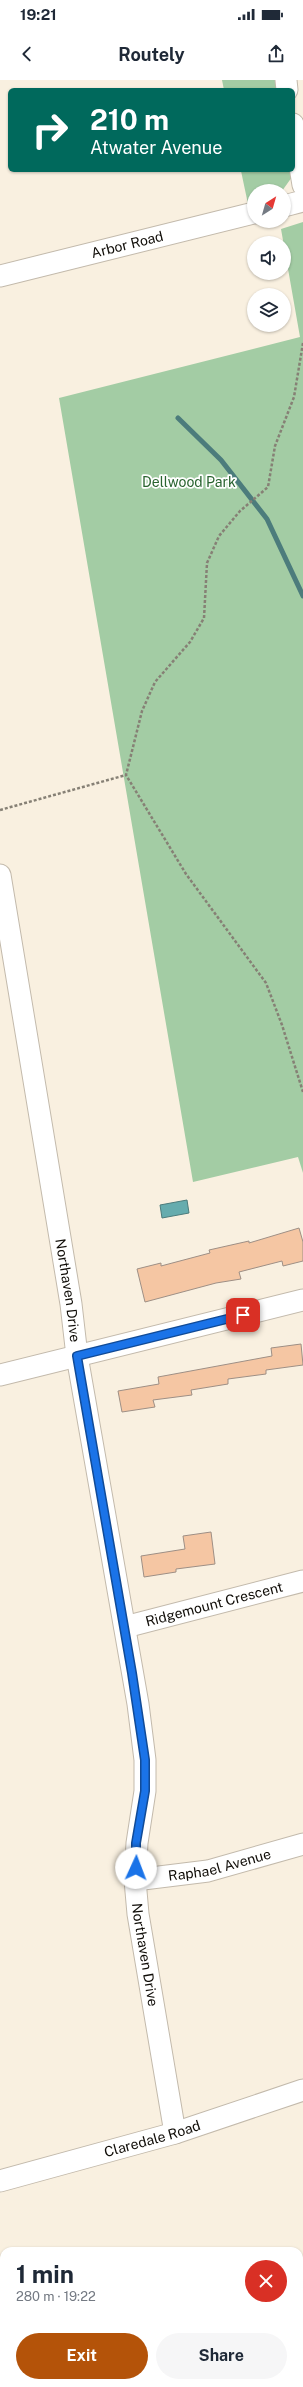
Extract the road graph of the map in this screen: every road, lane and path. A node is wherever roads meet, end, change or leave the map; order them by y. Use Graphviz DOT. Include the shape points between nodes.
graph roads {
  1 [pos="295,136"];
  2 [pos="303,185"];
  3 [pos="303,201"];
  4 [pos="291,204"];
  5 [pos="247,215"];
  6 [pos="0,276"];
  7 [pos="303,343"];
  8 [pos="126,775"];
  9 [pos="0,810"];
  10 [pos="0,875"];
  11 [pos="303,1092"];
  12 [pos="303,1300"];
  13 [pos="77,1356"];
  14 [pos="0,1376"];
  15 [pos="303,1581"];
  16 [pos="124,1627"];
  17 [pos="303,1844"];
  18 [pos="135,1880"];
  19 [pos="303,2090"];
  20 [pos="175,2133"];
  21 [pos="0,2181"];
  1 -- 2 [label="street"];
  3 -- 4 [label="street"];
  5 -- 6 [label="street, Arbor Road"];
  7 -- 8 [label="path" via="294,397 275,446 268,487 258,499 240,511 219,536 207,563 204,618 190,642 155,682 142,711"];
  8 -- 9 [label="path"];
  8 -- 11 [label="path" via="186,874 266,983"];
  10 -- 13 [label="street, Northaven Drive" via="71,1304"];
  12 -- 13 [label="street"];
  13 -- 14 [label="street"];
  13 -- 16 [label="street, Northaven Drive"];
  15 -- 16 [label="street, Ridgemount Crescent"];
  16 -- 18 [label="street, Northaven Drive" via="145,1760 145,1791 136,1843"];
  17 -- 18 [label="street, Raphael Avenue" via="208,1871"];
  18 -- 20 [label="street, Northaven Drive" via="138,1914"];
  19 -- 20 [label="street, Claredale Road"];
  20 -- 21 [label="street, Claredale Road"];
}
